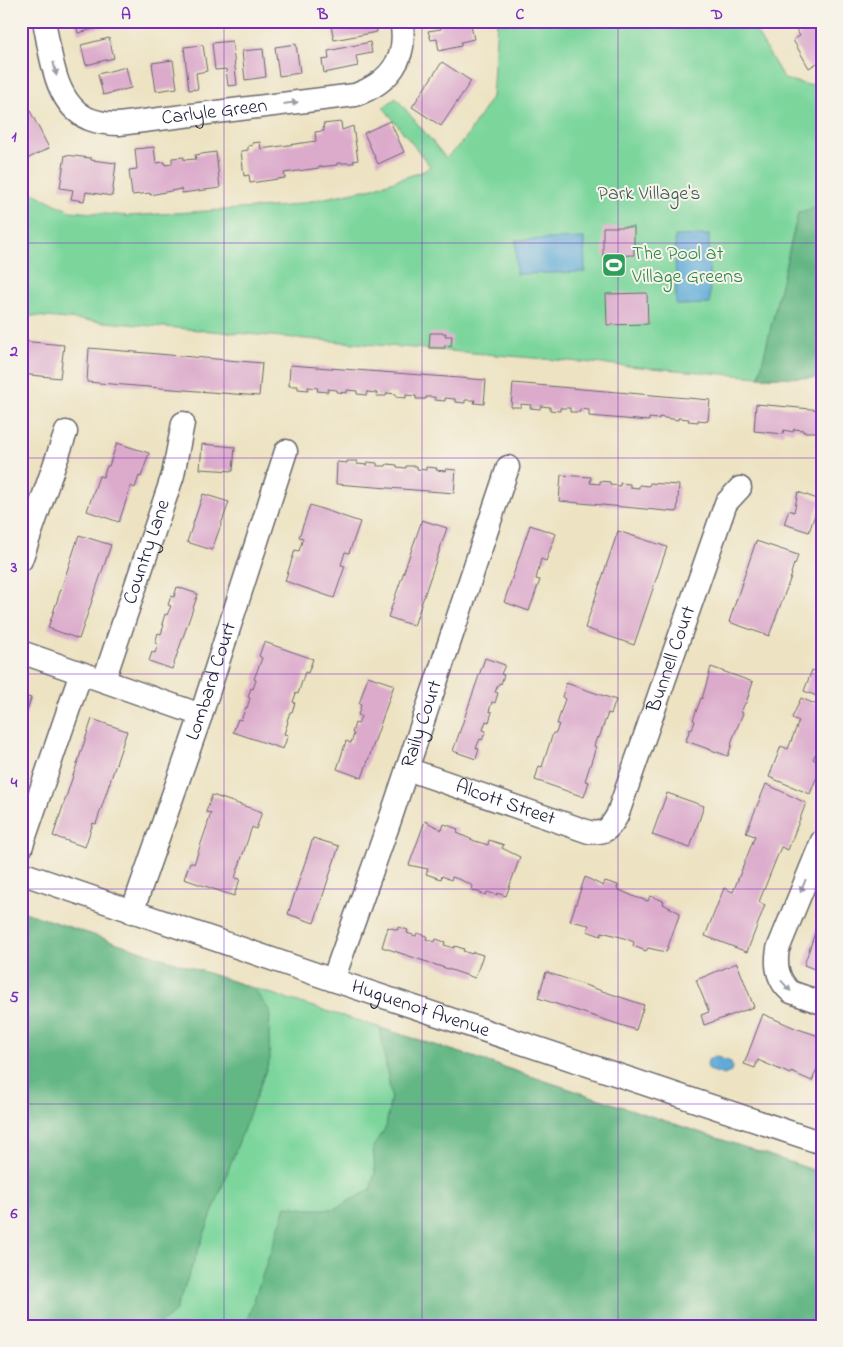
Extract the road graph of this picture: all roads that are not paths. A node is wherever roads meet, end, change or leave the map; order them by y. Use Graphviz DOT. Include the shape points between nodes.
graph roads {
  1 [pos="44,21"];
  2 [pos="401,21"];
  3 [pos="183,423"];
  4 [pos="66,432"];
  5 [pos="286,451"];
  6 [pos="508,467"];
  7 [pos="740,488"];
  8 [pos="21,560"];
  9 [pos="21,652"];
  10 [pos="81,673"];
  11 [pos="104,680"];
  12 [pos="201,715"];
  13 [pos="407,769"];
  14 [pos="604,831"];
  15 [pos="822,841"];
  16 [pos="21,848"];
  17 [pos="21,873"];
  18 [pos="132,912"];
  19 [pos="332,980"];
  20 [pos="822,1003"];
  21 [pos="822,1143"];
  1 -- 2 [label="street, Carlyle Green, one-way" via="64,97 87,118 119,124 355,95 370,90 396,64 404,34"];
  3 -- 11 [label="street, Country Lane" via="173,475"];
  4 -- 8 [label="street"];
  5 -- 12 [label="street, Lombard Court"];
  6 -- 13 [label="street, Raily Court"];
  7 -- 14 [label="street, Bunnell Court" via="726,503 617,816"];
  9 -- 10 [label="street"];
  10 -- 11 [label="street"];
  10 -- 16 [label="street"];
  11 -- 12 [label="street"];
  12 -- 18 [label="street, Lombard Court"];
  13 -- 14 [label="street, Alcott Street" via="589,832"];
  13 -- 19 [label="street, Raily Court"];
  15 -- 20 [label="street, one-way" via="775,962 779,977 790,992"];
  17 -- 18 [label="street, Huguenot Avenue"];
  18 -- 19 [label="street, Huguenot Avenue"];
  19 -- 21 [label="street, Huguenot Avenue"];
}
